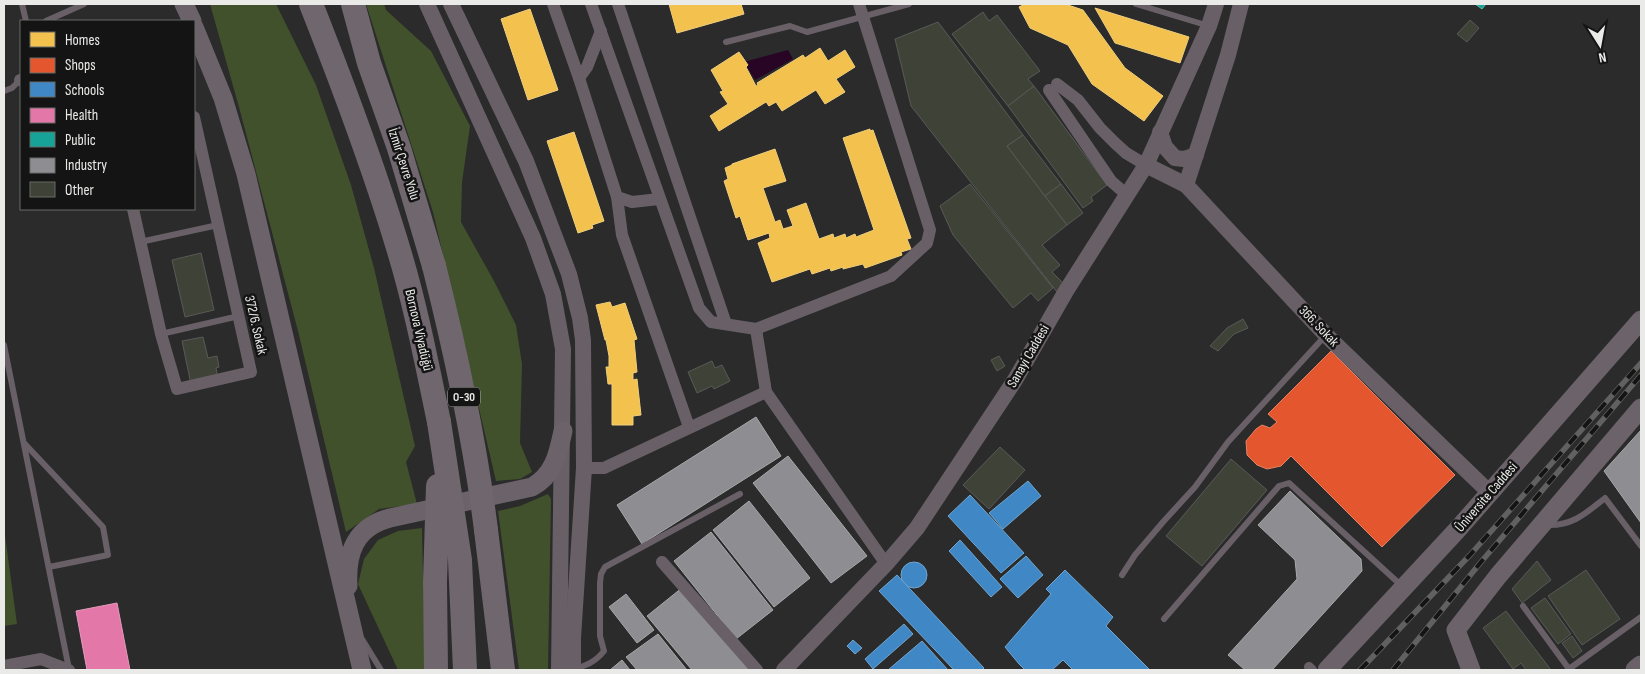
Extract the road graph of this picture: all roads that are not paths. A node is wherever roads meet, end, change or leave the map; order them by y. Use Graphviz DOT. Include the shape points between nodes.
graph roads {
  1 [pos="22,4"];
  2 [pos="84,4"];
  3 [pos="184,4"];
  4 [pos="300,4"];
  5 [pos="311,4"];
  6 [pos="342,4"];
  7 [pos="353,4"];
  8 [pos="427,4"];
  9 [pos="451,4"];
  10 [pos="553,4"];
  11 [pos="591,4"];
  12 [pos="618,4"];
  13 [pos="860,4"];
  14 [pos="908,4"];
  15 [pos="1136,4"];
  16 [pos="1216,4"];
  17 [pos="1241,4"];
  18 [pos="865,16"];
  19 [pos="26,20"];
  20 [pos="48,20"];
  21 [pos="192,20"];
  22 [pos="1209,26"];
  23 [pos="195,29"];
  24 [pos="601,31"];
  25 [pos="726,42"];
  26 [pos="369,63"];
  27 [pos="337,71"];
  28 [pos="579,78"];
  29 [pos="20,80"];
  30 [pos="4,91"];
  31 [pos="195,122"];
  32 [pos="1160,132"];
  33 [pos="1196,155"];
  34 [pos="1146,165"];
  35 [pos="1186,185"];
  36 [pos="1127,195"];
  37 [pos="617,197"];
  38 [pos="660,199"];
  39 [pos="133,210"];
  40 [pos="218,225"];
  41 [pos="140,242"];
  42 [pos="239,316"];
  43 [pos="1641,320"];
  44 [pos="726,324"];
  45 [pos="756,329"];
  46 [pos="161,334"];
  47 [pos="1326,335"];
  48 [pos="4,345"];
  49 [pos="766,392"];
  50 [pos="1641,408"];
  51 [pos="439,422"];
  52 [pos="689,427"];
  53 [pos="563,431"];
  54 [pos="23,442"];
  55 [pos="584,468"];
  56 [pos="1490,493"];
  57 [pos="740,494"];
  58 [pos="1541,525"];
  59 [pos="486,530"];
  60 [pos="1641,546"];
  61 [pos="662,562"];
  62 [pos="886,564"];
  63 [pos="49,568"];
  64 [pos="1122,575"];
  65 [pos="1404,588"];
  66 [pos="1523,606"];
  67 [pos="1641,617"];
  68 [pos="350,618"];
  69 [pos="1164,620"];
  70 [pos="4,666"];
  71 [pos="1641,666"];
  72 [pos="568,669"];
  73 [pos="1316,669"];
  74 [pos="69,670"];
  75 [pos="362,670"];
  76 [pos="381,670"];
  77 [pos="436,670"];
  78 [pos="464,670"];
  79 [pos="493,670"];
  80 [pos="503,670"];
  81 [pos="757,670"];
  82 [pos="784,670"];
  83 [pos="1471,670"];
  84 [pos="1636,670"];
  1 -- 19 [label="lane"];
  2 -- 20 [label="lane"];
  3 -- 21 [label="main road"];
  4 -- 27 [label="highway"];
  5 -- 27 [label="highway, Bornova Viyadüğü / O-30"];
  6 -- 26 [label="highway, O-30"];
  7 -- 26 [label="highway"];
  8 -- 53 [label="street" via="533,238 553,294 563,349"];
  9 -- 55 [label="street" via="526,161 569,274 583,340"];
  10 -- 28 [label="street"];
  11 -- 24 [label="street"];
  12 -- 44 [label="street"];
  13 -- 18 [label="street"];
  14 -- 18 [label="lane"];
  15 -- 22 [label="lane"];
  16 -- 22 [label="street, Sanayi Caddesi"];
  17 -- 33 [label="street"];
  18 -- 25 [label="lane" via="807,32 790,26"];
  18 -- 45 [label="street" via="930,230 927,243 891,276"];
  22 -- 32 [label="street, Sanayi Caddesi"];
  23 -- 68 [label="main road" via="223,98 246,174"];
  24 -- 28 [label="street" via="587,67"];
  24 -- 38 [label="street"];
  26 -- 59 [label="highway, İzmir Çevre Yolu / O-30, bridge" via="399,148 434,266 471,430"];
  27 -- 51 [label="highway, Bornova Viyadüğü / O-30" via="400,253"];
  28 -- 37 [label="street"];
  29 -- 30 [label="lane"];
  31 -- 40 [label="street, 372/6. Sokak"];
  32 -- 33 [label="street" via="1165,147 1175,158"];
  32 -- 34 [label="street, Sanayi Caddesi"];
  33 -- 35 [label="street"];
  34 -- 35 [label="street, 366. Sokak"];
  34 -- 36 [label="street, Sanayi Caddesi"];
  34 -- 36 [label="street" via="1115,143 1078,100 1053,87 1111,181"];
  35 -- 47 [label="street, 366. Sokak"];
  36 -- 62 [label="street, Sanayi Caddesi" via="1015,380 917,528"];
  37 -- 38 [label="street" via="632,202"];
  37 -- 52 [label="street" via="622,235"];
  38 -- 44 [label="street" via="699,308 711,322"];
  39 -- 41 [label="street, 372/6. Sokak"];
  40 -- 41 [label="lane"];
  40 -- 42 [label="street, 372/6. Sokak"];
  41 -- 46 [label="street, 372/6. Sokak"];
  42 -- 46 [label="lane"];
  42 -- 46 [label="street, 372/6. Sokak" via="251,372 177,389"];
  43 -- 56 [label="main road, Üniversite Caddesi"];
  44 -- 45 [label="street"];
  45 -- 49 [label="street"];
  47 -- 56 [label="street, 366. Sokak"];
  47 -- 64 [label="lane" via="1228,442"];
  48 -- 54 [label="lane"];
  49 -- 52 [label="street"];
  49 -- 62 [label="street"];
  50 -- 58 [label="main road"];
  51 -- 77 [label="highway, bridge"];
  51 -- 78 [label="highway, Bornova Viyadüğü / O-30, bridge" via="460,560"];
  52 -- 55 [label="street" via="604,468"];
  53 -- 68 [label="main road" via="554,464 547,476 532,487 378,521 363,532 350,556"];
  53 -- 72 [label="street"];
  54 -- 63 [label="lane"];
  54 -- 63 [label="lane" via="103,527 108,555"];
  55 -- 72 [label="street" via="573,638"];
  56 -- 65 [label="main road, Üniversite Caddesi"];
  57 -- 72 [label="lane" via="605,567 600,583 600,636 604,651 593,662"];
  58 -- 60 [label="lane" via="1577,520 1605,498"];
  58 -- 83 [label="main road" via="1456,630"];
  59 -- 79 [label="highway, O-30"];
  59 -- 80 [label="highway, O-30"];
  61 -- 81 [label="street"];
  62 -- 82 [label="street, Sanayi Caddesi"];
  63 -- 74 [label="lane"];
  65 -- 69 [label="lane" via="1289,483 1279,486"];
  65 -- 73 [label="main road, Üniversite Caddesi"];
  66 -- 67 [label="lane" via="1568,669"];
  68 -- 75 [label="main road"];
  68 -- 76 [label="lane"];
  70 -- 74 [label="street" via="41,659"];
  71 -- 84 [label="main road"];
}
